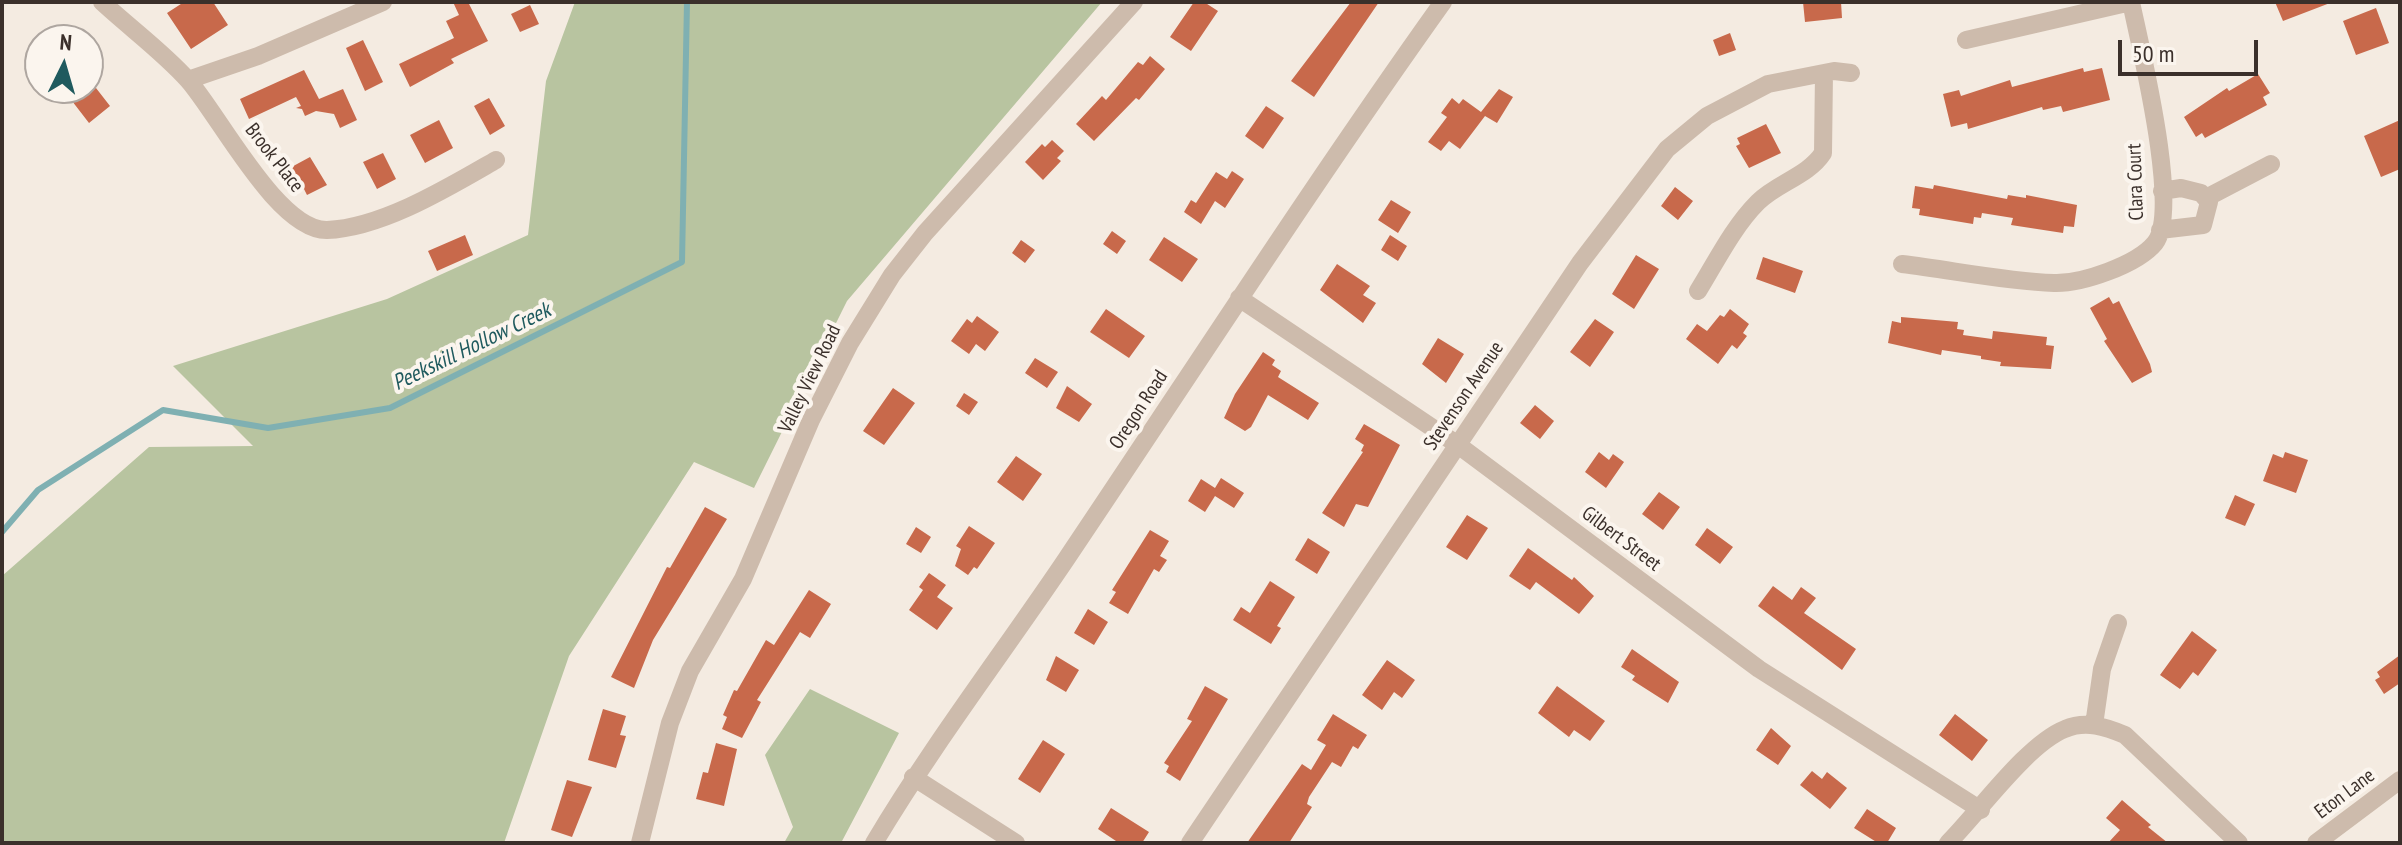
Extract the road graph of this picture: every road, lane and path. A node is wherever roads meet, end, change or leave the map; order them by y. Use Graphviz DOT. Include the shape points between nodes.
graph roads {
  1 [pos="102,2"];
  2 [pos="383,2"];
  3 [pos="1134,2"];
  4 [pos="1443,2"];
  5 [pos="2131,2"];
  6 [pos="1966,40"];
  7 [pos="1824,73"];
  8 [pos="1851,73"];
  9 [pos="188,80"];
  10 [pos="496,160"];
  11 [pos="2271,164"];
  12 [pos="2162,191"];
  13 [pos="2206,198"];
  14 [pos="2160,230"];
  15 [pos="1902,264"];
  16 [pos="1698,291"];
  17 [pos="1239,298"];
  18 [pos="1458,445"];
  19 [pos="2118,623"];
  20 [pos="2094,725"];
  21 [pos="913,777"];
  22 [pos="2400,780"];
  23 [pos="1981,810"];
  24 [pos="640,843"];
  25 [pos="874,843"];
  26 [pos="1016,843"];
  27 [pos="1190,843"];
  28 [pos="1948,843"];
  29 [pos="2239,843"];
  30 [pos="2316,843"];
  1 -- 9 [label="street, Brook Place"];
  2 -- 9 [label="street"];
  3 -- 24 [label="street, Valley View Road" via="925,233 850,343 743,579 690,671 670,723"];
  4 -- 17 [label="street, Oregon Road"];
  5 -- 6 [label="street"];
  5 -- 12 [label="street, Clara Court" via="2158,141"];
  7 -- 8 [label="street, Stevenson Avenue"];
  7 -- 16 [label="street" via="1823,153 1746,215"];
  7 -- 18 [label="street, Stevenson Avenue" via="1768,84 1707,116 1667,149 1580,263"];
  9 -- 10 [label="street, Brook Place" via="271,192 308,226 326,230 417,206"];
  11 -- 13 [label="street"];
  12 -- 13 [label="street" via="2181,188"];
  12 -- 14 [label="street, Clara Court"];
  13 -- 14 [label="street" via="2203,225"];
  14 -- 15 [label="street, Clara Court" via="2155,242 2132,259 2089,279 2056,283"];
  17 -- 18 [label="street, Gilbert Street"];
  17 -- 21 [label="street, Oregon Road" via="1066,560"];
  18 -- 23 [label="street, Gilbert Street" via="1759,669"];
  18 -- 27 [label="street, Stevenson Avenue"];
  19 -- 20 [label="street" via="2102,669"];
  20 -- 23 [label="street" via="2050,736"];
  20 -- 29 [label="street" via="2125,735"];
  21 -- 25 [label="street, Oregon Road"];
  21 -- 26 [label="street"];
  22 -- 30 [label="street, Eton Lane"];
  23 -- 28 [label="street"];
}
